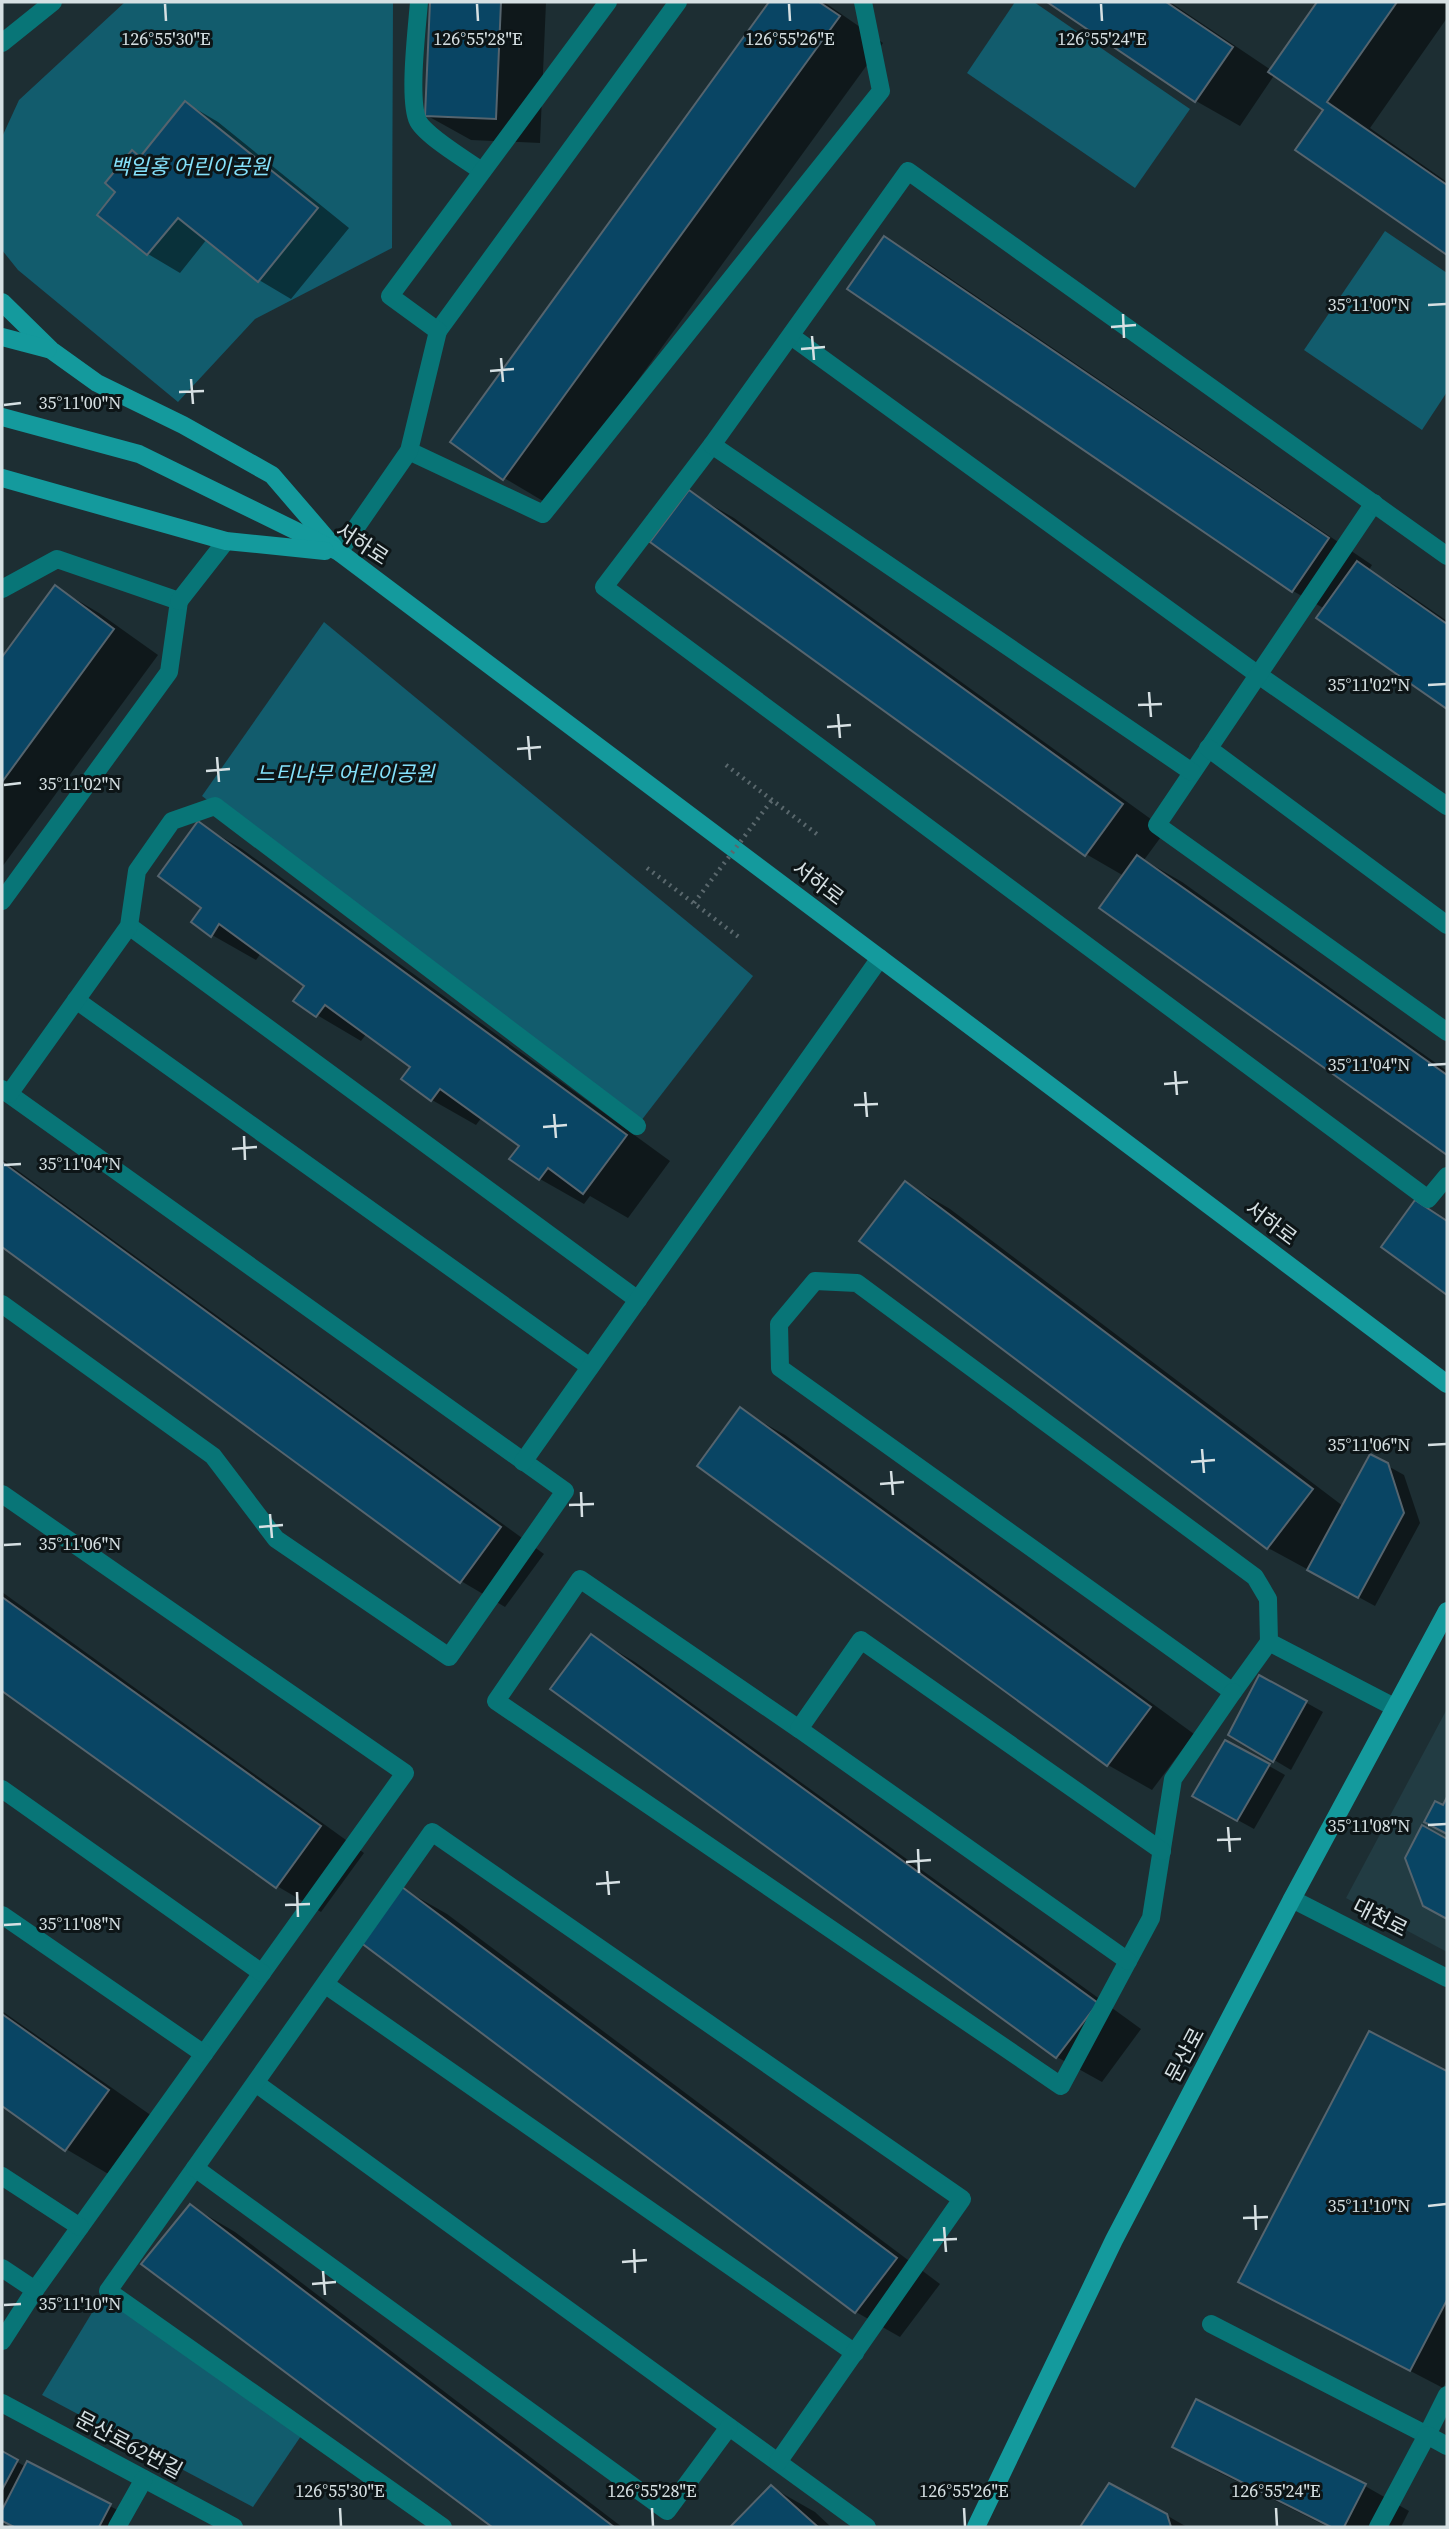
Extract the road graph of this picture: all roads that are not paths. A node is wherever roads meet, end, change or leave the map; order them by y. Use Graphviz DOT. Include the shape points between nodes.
graph roads {
  1 [pos="53,2"];
  2 [pos="418,2"];
  3 [pos="608,2"];
  4 [pos="678,2"];
  5 [pos="863,2"];
  6 [pos="2,43"];
  7 [pos="482,171"];
  8 [pos="2,302"];
  9 [pos="438,331"];
  10 [pos="791,336"];
  11 [pos="2,337"];
  12 [pos="51,350"];
  13 [pos="2,417"];
  14 [pos="712,445"];
  15 [pos="409,451"];
  16 [pos="2,478"];
  17 [pos="1374,503"];
  18 [pos="226,541"];
  19 [pos="339,552"];
  20 [pos="1447,556"];
  21 [pos="2,589"];
  22 [pos="179,601"];
  23 [pos="1257,674"];
  24 [pos="1208,748"];
  25 [pos="1192,772"];
  26 [pos="1447,806"];
  27 [pos="2,901"];
  28 [pos="1447,925"];
  29 [pos="129,926"];
  30 [pos="880,958"];
  31 [pos="76,1000"];
  32 [pos="1447,1032"];
  33 [pos="5,1091"];
  34 [pos="637,1126"];
  35 [pos="1447,1176"];
  36 [pos="638,1300"];
  37 [pos="2,1304"];
  38 [pos="590,1367"];
  39 [pos="1447,1384"];
  40 [pos="523,1462"];
  41 [pos="2,1494"];
  42 [pos="1447,1611"];
  43 [pos="1269,1642"];
  44 [pos="1233,1692"];
  45 [pos="1394,1707"];
  46 [pos="799,1729"];
  47 [pos="2,1789"];
  48 [pos="1162,1851"];
  49 [pos="1293,1899"];
  50 [pos="2,1915"];
  51 [pos="1128,1961"];
  52 [pos="262,1973"];
  53 [pos="1447,1978"];
  54 [pos="326,1985"];
  55 [pos="204,2054"];
  56 [pos="257,2084"];
  57 [pos="195,2168"];
  58 [pos="2,2176"];
  59 [pos="80,2227"];
  60 [pos="2,2268"];
  61 [pos="35,2290"];
  62 [pos="1211,2324"];
  63 [pos="2,2341"];
  64 [pos="855,2353"];
  65 [pos="1447,2395"];
  66 [pos="2,2403"];
  67 [pos="729,2427"];
  68 [pos="1427,2435"];
  69 [pos="1447,2446"];
  70 [pos="778,2462"];
  71 [pos="144,2479"];
  72 [pos="117,2527"];
  73 [pos="234,2527"];
  74 [pos="443,2527"];
  75 [pos="867,2527"];
  76 [pos="976,2527"];
  77 [pos="1378,2527"];
  1 -- 6 [label="street"];
  2 -- 7 [label="street" via="414,105 419,123"];
  3 -- 7 [label="street"];
  4 -- 9 [label="street"];
  5 -- 15 [label="street" via="881,90 543,514"];
  7 -- 9 [label="street" via="390,296"];
  8 -- 12 [label="street"];
  9 -- 15 [label="street"];
  10 -- 14 [label="street"];
  10 -- 17 [label="street" via="908,172"];
  10 -- 23 [label="street"];
  11 -- 12 [label="street"];
  12 -- 19 [label="street" via="97,383 272,475"];
  13 -- 19 [label="street, 서하로" via="139,454"];
  14 -- 25 [label="street"];
  14 -- 35 [label="street" via="604,587 1428,1199"];
  15 -- 19 [label="street"];
  16 -- 18 [label="street"];
  17 -- 20 [label="street"];
  17 -- 23 [label="street"];
  18 -- 19 [label="street"];
  18 -- 22 [label="street"];
  19 -- 30 [label="street, 서하로"];
  21 -- 22 [label="street" via="57,559"];
  22 -- 27 [label="street" via="169,672"];
  23 -- 24 [label="street"];
  23 -- 26 [label="street"];
  24 -- 25 [label="street"];
  24 -- 28 [label="street"];
  25 -- 32 [label="street" via="1157,825"];
  29 -- 31 [label="street"];
  29 -- 34 [label="street" via="137,871 172,821 215,806"];
  29 -- 36 [label="street"];
  30 -- 36 [label="street"];
  30 -- 39 [label="street, 서하로"];
  31 -- 33 [label="street"];
  31 -- 38 [label="street"];
  33 -- 40 [label="street"];
  36 -- 38 [label="street"];
  37 -- 40 [label="street" via="213,1456 276,1539 449,1657 565,1491"];
  38 -- 40 [label="street"];
  41 -- 52 [label="street" via="405,1773"];
  42 -- 45 [label="street, 문산로"];
  43 -- 44 [label="street"];
  43 -- 44 [label="street" via="1268,1599 1255,1577 857,1283 815,1281 779,1324 780,1367"];
  43 -- 45 [label="street"];
  44 -- 48 [label="street" via="1173,1779"];
  45 -- 49 [label="street, 문산로"];
  46 -- 48 [label="street" via="862,1640"];
  46 -- 51 [label="street"];
  46 -- 51 [label="street" via="580,1579 496,1701 1061,2086"];
  47 -- 52 [label="street"];
  48 -- 51 [label="street" via="1151,1918"];
  49 -- 53 [label="street, 대천로"];
  49 -- 76 [label="street, 문산로" via="1114,2241"];
  50 -- 55 [label="street"];
  52 -- 55 [label="street"];
  54 -- 56 [label="street"];
  54 -- 64 [label="street"];
  54 -- 64 [label="street" via="432,1832 962,2199"];
  55 -- 59 [label="street"];
  56 -- 57 [label="street"];
  56 -- 67 [label="street"];
  57 -- 67 [label="street" via="667,2511"];
  57 -- 74 [label="street" via="108,2291"];
  58 -- 59 [label="street"];
  59 -- 61 [label="street"];
  60 -- 61 [label="street"];
  61 -- 63 [label="street"];
  62 -- 68 [label="street"];
  64 -- 70 [label="street"];
  65 -- 68 [label="street"];
  66 -- 71 [label="street, 문산로62번길"];
  67 -- 70 [label="street"];
  68 -- 69 [label="street"];
  68 -- 77 [label="street"];
  70 -- 75 [label="street"];
  71 -- 72 [label="street"];
  71 -- 73 [label="street, 문산로62번길"];
}
